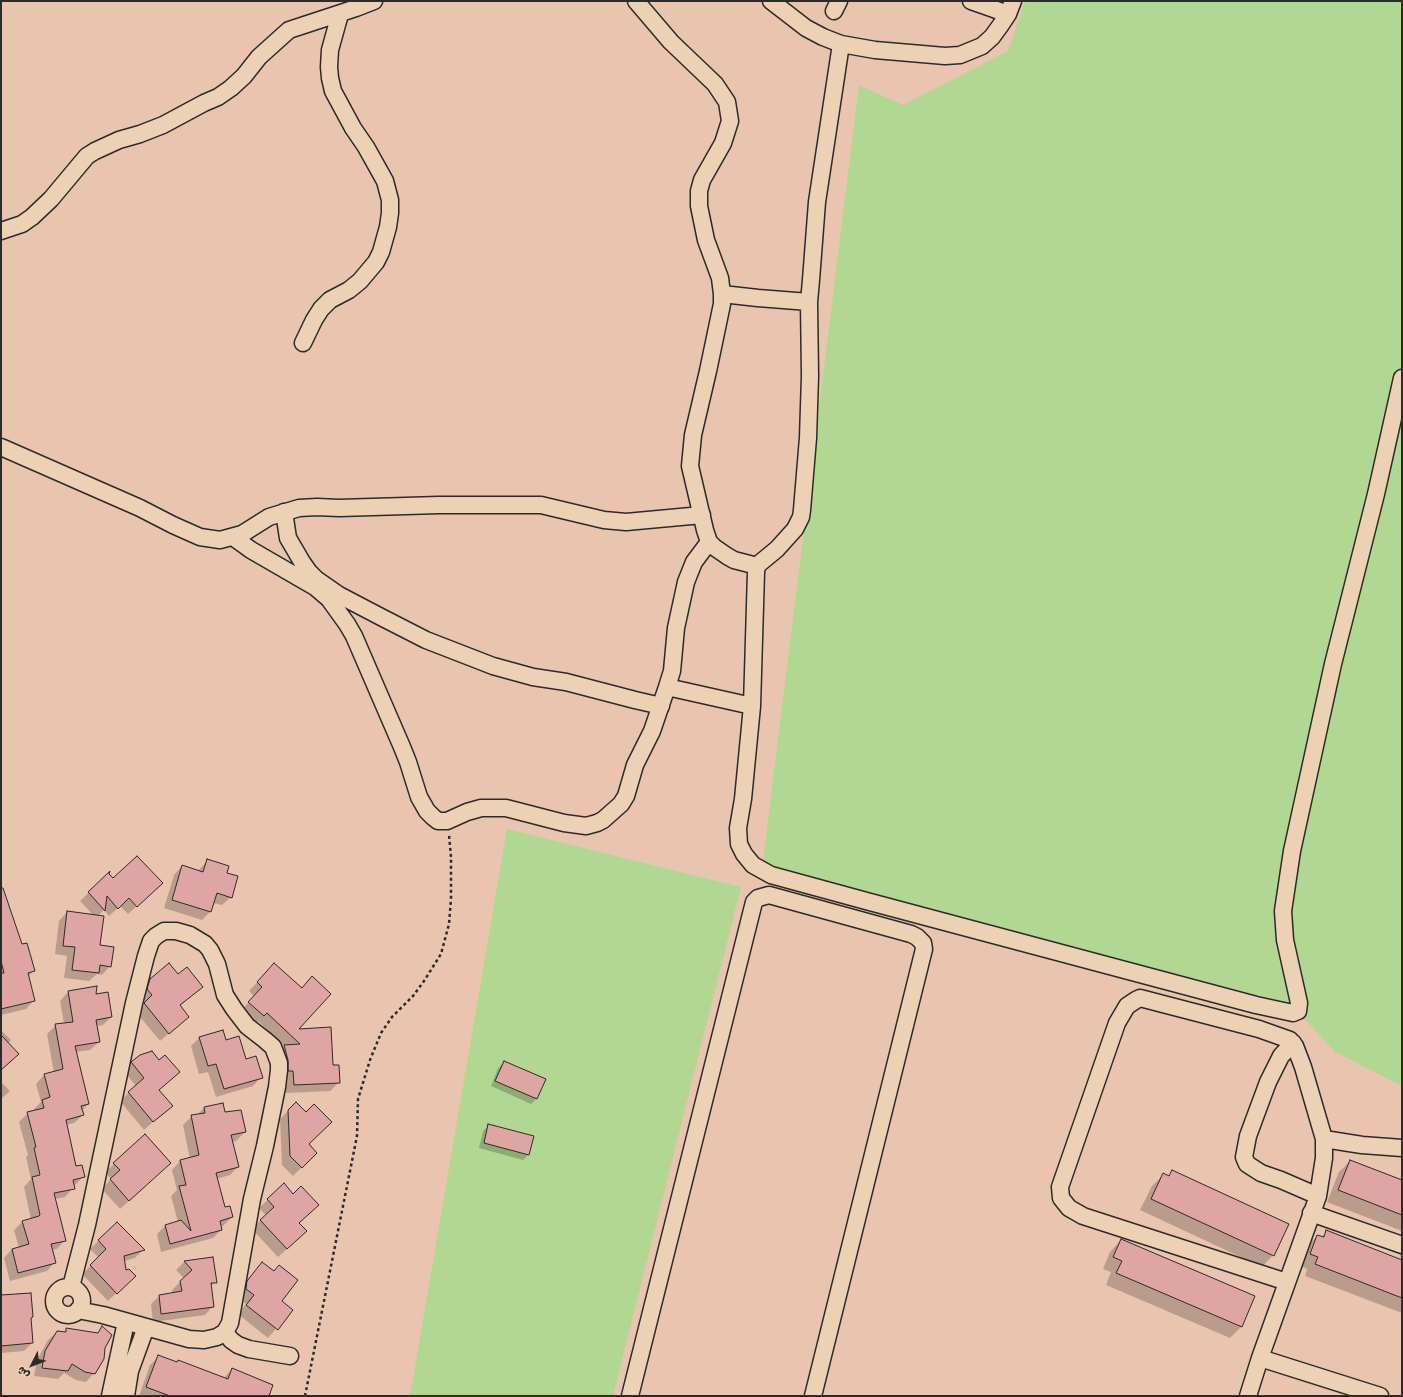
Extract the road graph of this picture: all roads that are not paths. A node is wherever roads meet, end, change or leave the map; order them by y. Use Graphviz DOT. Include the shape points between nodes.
graph roads {
  1 [pos="374,1"];
  2 [pos="636,1"];
  3 [pos="771,1"];
  4 [pos="971,1"];
  5 [pos="1011,8"];
  6 [pos="340,14"];
  7 [pos="841,44"];
  8 [pos="1,231"];
  9 [pos="722,294"];
  10 [pos="809,302"];
  11 [pos="304,343"];
  12 [pos="1402,378"];
  13 [pos="1,447"];
  14 [pos="284,512"];
  15 [pos="702,515"];
  16 [pos="233,537"];
  17 [pos="709,542"];
  18 [pos="757,566"];
  19 [pos="667,687"];
  20 [pos="661,706"];
  21 [pos="752,706"];
  22 [pos="1293,1043"];
  23 [pos="1324,1139"];
  24 [pos="1402,1148"];
  25 [pos="1318,1196"];
  26 [pos="1311,1213"];
  27 [pos="1402,1246"];
  28 [pos="1286,1282"];
  29 [pos="71,1287"];
  30 [pos="78,1310"];
  31 [pos="126,1322"];
  32 [pos="146,1327"];
  33 [pos="225,1332"];
  34 [pos="290,1356"];
  35 [pos="1260,1358"];
  36 [pos="110,1396"];
  37 [pos="126,1396"];
  38 [pos="630,1396"];
  39 [pos="813,1396"];
  40 [pos="1248,1396"];
  41 [pos="1380,1396"];
  1 -- 6 [label="street"];
  2 -- 9 [label="street" via="671,42 715,84 727,102 730,121 723,143 698,191 706,240 720,278"];
  3 -- 7 [label="street" via="806,28"];
  4 -- 5 [label="street"];
  5 -- 7 [label="street" via="982,46 960,56 898,53"];
  6 -- 8 [label="street" via="288,30 259,57 244,76 218,97 163,125 95,151 32,217 22,224"];
  6 -- 11 [label="street" via="330,50 329,67 333,91 385,181 390,200 390,213 381,252 376,262 360,281 330,300 321,309"];
  7 -- 10 [label="street" via="818,202"];
  9 -- 10 [label="street"];
  9 -- 15 [label="street" via="690,456 691,477"];
  10 -- 18 [label="street" via="810,384 802,510 795,528 787,539"];
  12 -- 21 [label="street" via="1333,664 1292,851 1284,911 1285,940 1298,1011 1293,1013 1256,1005 870,902 771,874 753,865 739,844 738,828"];
  13 -- 16 [label="street" via="200,537 220,540"];
  14 -- 15 [label="street" via="317,507 516,505 541,506 604,520 626,522"];
  14 -- 16 [label="street" via="269,517"];
  14 -- 20 [label="street" via="288,538 309,572 339,595 381,617 426,640 494,666"];
  15 -- 17 [label="street"];
  16 -- 20 [label="street" via="315,588 335,607 360,649 408,762 419,797 427,811 438,821 447,821 475,810 496,807 520,810 575,825 597,823 621,804 626,796 635,765"];
  17 -- 18 [label="street" via="726,556"];
  17 -- 19 [label="street" via="694,562 686,582 676,628 672,671"];
  18 -- 21 [label="street"];
  19 -- 20 [label="street"];
  19 -- 21 [label="street"];
  22 -- 23 [label="street" via="1303,1067"];
  22 -- 25 [label="street" via="1284,1052 1268,1082 1248,1136 1244,1157 1247,1164 1261,1173"];
  22 -- 28 [label="street" via="1259,1029 1140,998 1136,1000 1127,1006 1117,1023 1060,1187 1061,1198 1069,1208 1083,1216"];
  23 -- 24 [label="street"];
  23 -- 25 [label="street"];
  25 -- 26 [label="street"];
  26 -- 27 [label="street"];
  26 -- 28 [label="street"];
  28 -- 35 [label="street"];
  29 -- 30 [label="street" via="78,1291 82,1299"];
  29 -- 30 [label="street" via="58,1290 53,1302 61,1313 70,1314"];
  29 -- 33 [label="street" via="146,956 151,941 159,933 169,930 184,933 199,939 210,950 229,1002 247,1026 272,1047 278,1058 279,1070 245,1234 233,1312"];
  30 -- 31 [label="street"];
  31 -- 32 [label="street"];
  31 -- 36 [label="street"];
  32 -- 33 [label="street" via="189,1339 204,1340"];
  32 -- 37 [label="street" via="130,1372"];
  33 -- 34 [label="street" via="231,1340 249,1349"];
  35 -- 40 [label="street"];
  35 -- 41 [label="street"];
  38 -- 39 [label="street" via="754,902 769,895 912,934 924,943"];
}
